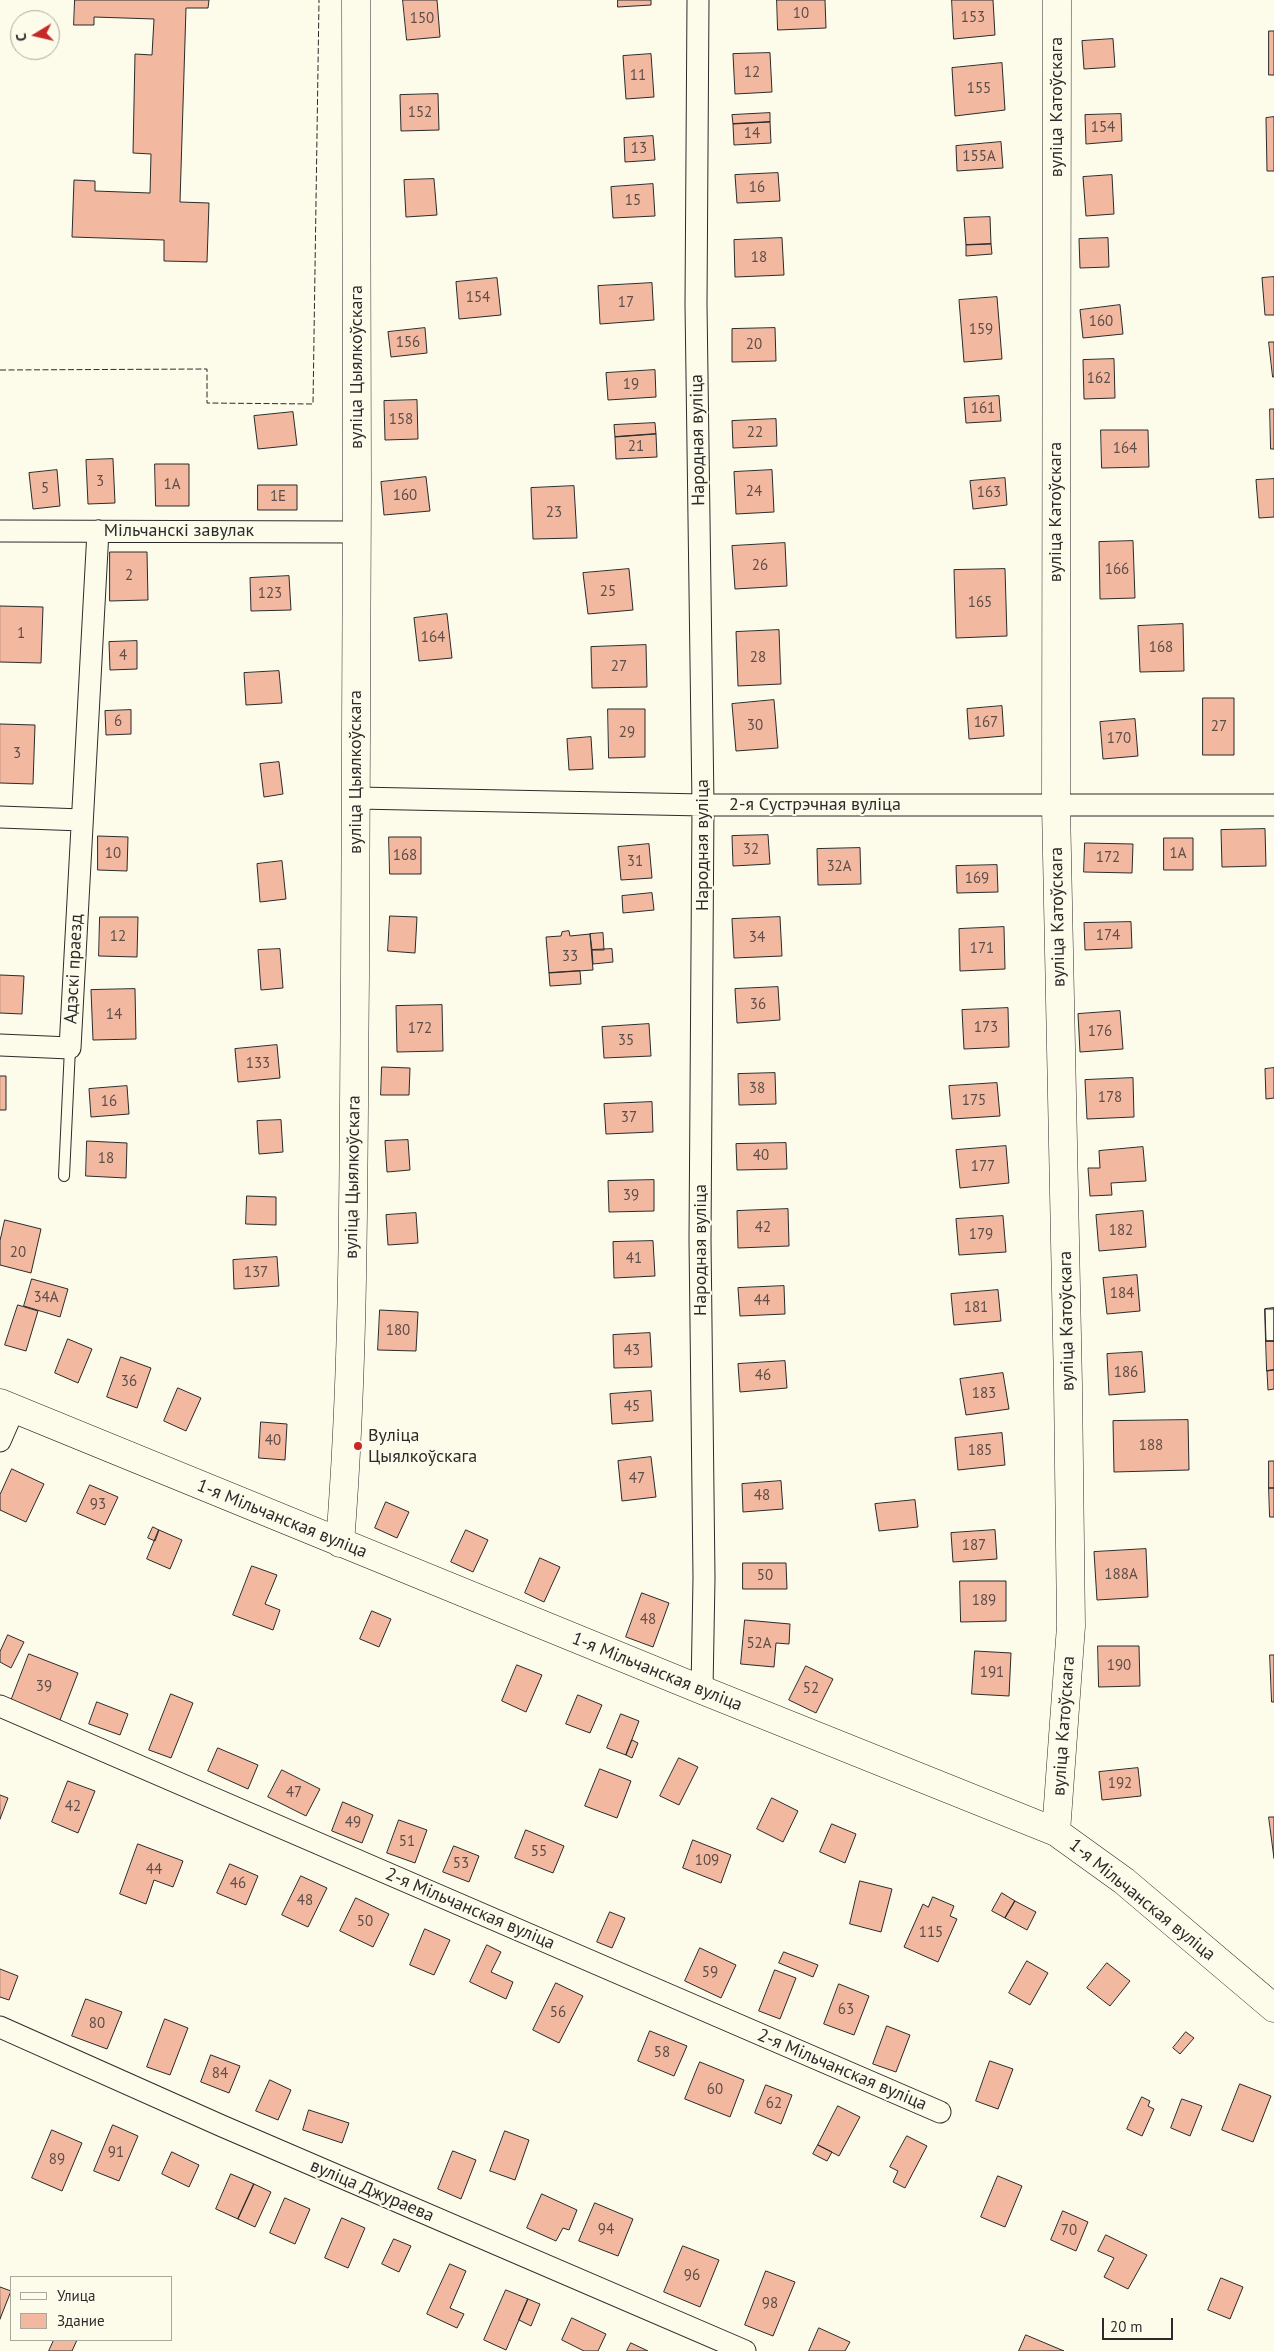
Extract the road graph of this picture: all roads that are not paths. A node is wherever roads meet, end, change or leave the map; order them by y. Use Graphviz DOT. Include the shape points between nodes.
graph roads {
  1 [pos="356,0"];
  2 [pos="698,0"];
  3 [pos="1057,0"];
  4 [pos="98,530"];
  5 [pos="0,532"];
  6 [pos="357,532"];
  7 [pos="357,798"];
  8 [pos="703,804"];
  9 [pos="1274,805"];
  10 [pos="1056,806"];
  11 [pos="0,817"];
  12 [pos="82,820"];
  13 [pos="0,1045"];
  14 [pos="70,1048"];
  15 [pos="64,1176"];
  16 [pos="7,1406"];
  17 [pos="0,1441"];
  18 [pos="340,1543"];
  19 [pos="702,1690"];
  20 [pos="0,1706"];
  21 [pos="1056,1832"];
  22 [pos="1274,2008"];
  23 [pos="0,2028"];
  24 [pos="940,2112"];
  25 [pos="744,2351"];
  1 -- 6 [label="street, вуліца Цыялкоўскага"];
  2 -- 8 [label="street, Народная вуліца" via="696,304"];
  3 -- 10 [label="street, вуліца Катоўскага"];
  4 -- 5 [label="street, Мільчанскі завулак"];
  4 -- 6 [label="street, Мільчанскі завулак"];
  4 -- 12 [label="street, Адэскі праезд"];
  6 -- 7 [label="street, вуліца Цыялкоўскага"];
  7 -- 8 [label="street, 2-я Сустрэчная вуліца"];
  7 -- 18 [label="street, вуліца Цыялкоўскага" via="352,1295 348,1445"];
  8 -- 10 [label="street, 2-я Сустрэчная вуліца"];
  8 -- 19 [label="street, Народная вуліца" via="700,1230 704,1568"];
  9 -- 10 [label="street, 2-я Сустрэчная вуліца"];
  10 -- 21 [label="street, вуліца Катоўскага" via="1071,1616"];
  11 -- 12 [label="street"];
  12 -- 14 [label="street, Адэскі праезд"];
  13 -- 14 [label="street, Адэскі праезд"];
  14 -- 15 [label="lane"];
  16 -- 17 [label="street"];
  16 -- 18 [label="street, 1-я Мільчанская вуліца"];
  18 -- 19 [label="street, 1-я Мільчанская вуліца"];
  19 -- 21 [label="street, 1-я Мільчанская вуліца"];
  20 -- 24 [label="street, 2-я Мільчанская вуліца"];
  21 -- 22 [label="street, 1-я Мільчанская вуліца" via="1124,1881"];
  23 -- 25 [label="street, вуліца Джураева"];
}
